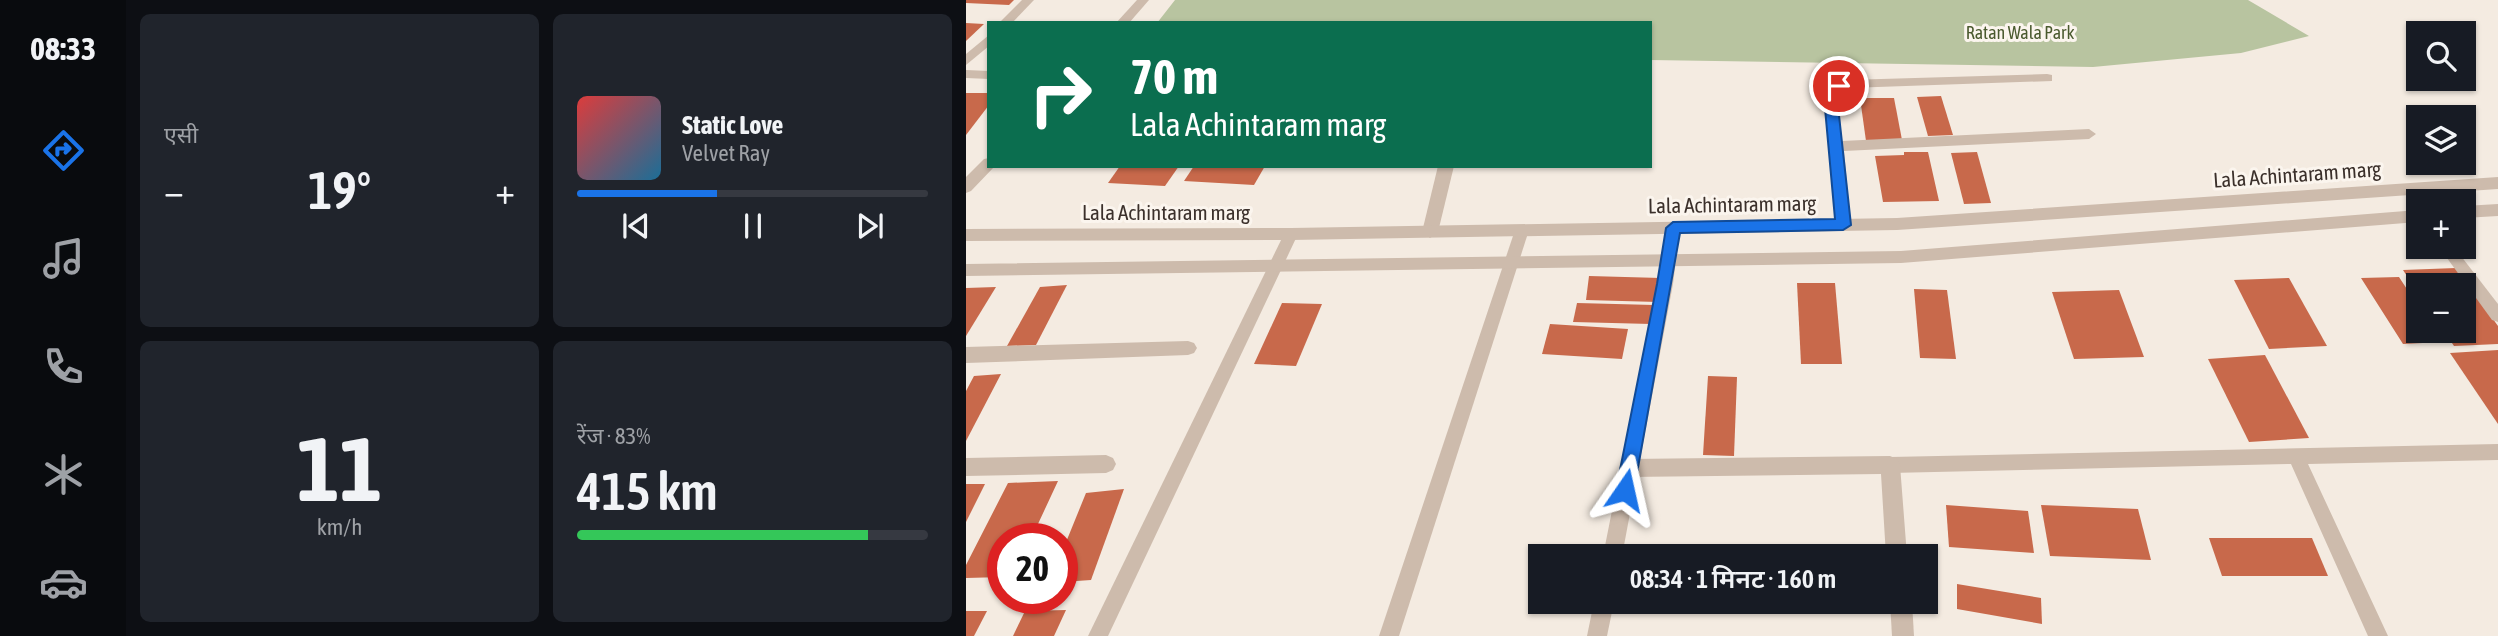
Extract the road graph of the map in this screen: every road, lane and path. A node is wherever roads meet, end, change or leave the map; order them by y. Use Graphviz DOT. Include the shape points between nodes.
graph roads {
  1 [pos="1028,0"];
  2 [pos="1143,0"];
  3 [pos="1007,21"];
  4 [pos="1124,21"];
  5 [pos="987,41"];
  6 [pos="966,61"];
  7 [pos="966,74"];
  8 [pos="987,75"];
  9 [pos="2048,78"];
  10 [pos="2089,134"];
  11 [pos="1836,146"];
  12 [pos="987,165"];
  13 [pos="1446,168"];
  14 [pos="2498,183"];
  15 [pos="966,187"];
  16 [pos="2498,210"];
  17 [pos="2476,211"];
  18 [pos="2406,217"];
  19 [pos="1843,225"];
  20 [pos="1673,228"];
  21 [pos="1522,230"];
  22 [pos="1430,232"];
  23 [pos="966,234"];
  24 [pos="1291,234"];
  25 [pos="1669,259"];
  26 [pos="2455,259"];
  27 [pos="1512,261"];
  28 [pos="1277,265"];
  29 [pos="966,270"];
  30 [pos="2498,316"];
  31 [pos="1188,348"];
  32 [pos="966,355"];
  33 [pos="2498,452"];
  34 [pos="2296,457"];
  35 [pos="1107,464"];
  36 [pos="1890,465"];
  37 [pos="966,467"];
  38 [pos="1629,468"];
  39 [pos="1614,544"];
  40 [pos="1896,544"];
  41 [pos="1602,614"];
  42 [pos="1902,614"];
  43 [pos="1098,636"];
  44 [pos="1389,636"];
  45 [pos="1597,636"];
  46 [pos="1903,636"];
  47 [pos="2378,636"];
  1 -- 3 [label="lane"];
  2 -- 4 [label="lane"];
  5 -- 6 [label="lane"];
  7 -- 8 [label="lane"];
  9 -- 11 [label="street" via="1839,86 1831,97"];
  10 -- 11 [label="street"];
  11 -- 19 [label="street"];
  12 -- 15 [label="street"];
  13 -- 22 [label="street"];
  14 -- 19 [label="street, Lala Achintaram marg"];
  16 -- 17 [label="street"];
  18 -- 25 [label="street" via="1901,257"];
  19 -- 20 [label="street, Lala Achintaram marg"];
  20 -- 21 [label="street, Lala Achintaram marg"];
  20 -- 25 [label="lane"];
  21 -- 22 [label="street, Lala Achintaram marg"];
  21 -- 27 [label="lane"];
  22 -- 24 [label="street, Lala Achintaram marg"];
  23 -- 24 [label="street, Lala Achintaram marg"];
  24 -- 28 [label="lane"];
  25 -- 27 [label="street"];
  25 -- 38 [label="lane"];
  26 -- 30 [label="lane"];
  27 -- 28 [label="street"];
  27 -- 44 [label="lane"];
  28 -- 29 [label="street"];
  28 -- 43 [label="lane"];
  31 -- 32 [label="street"];
  33 -- 34 [label="lane"];
  34 -- 36 [label="lane"];
  34 -- 47 [label="lane"];
  35 -- 37 [label="street"];
  36 -- 38 [label="street"];
  36 -- 40 [label="street"];
  38 -- 39 [label="lane"];
  41 -- 45 [label="lane"];
  42 -- 46 [label="street"];
}
